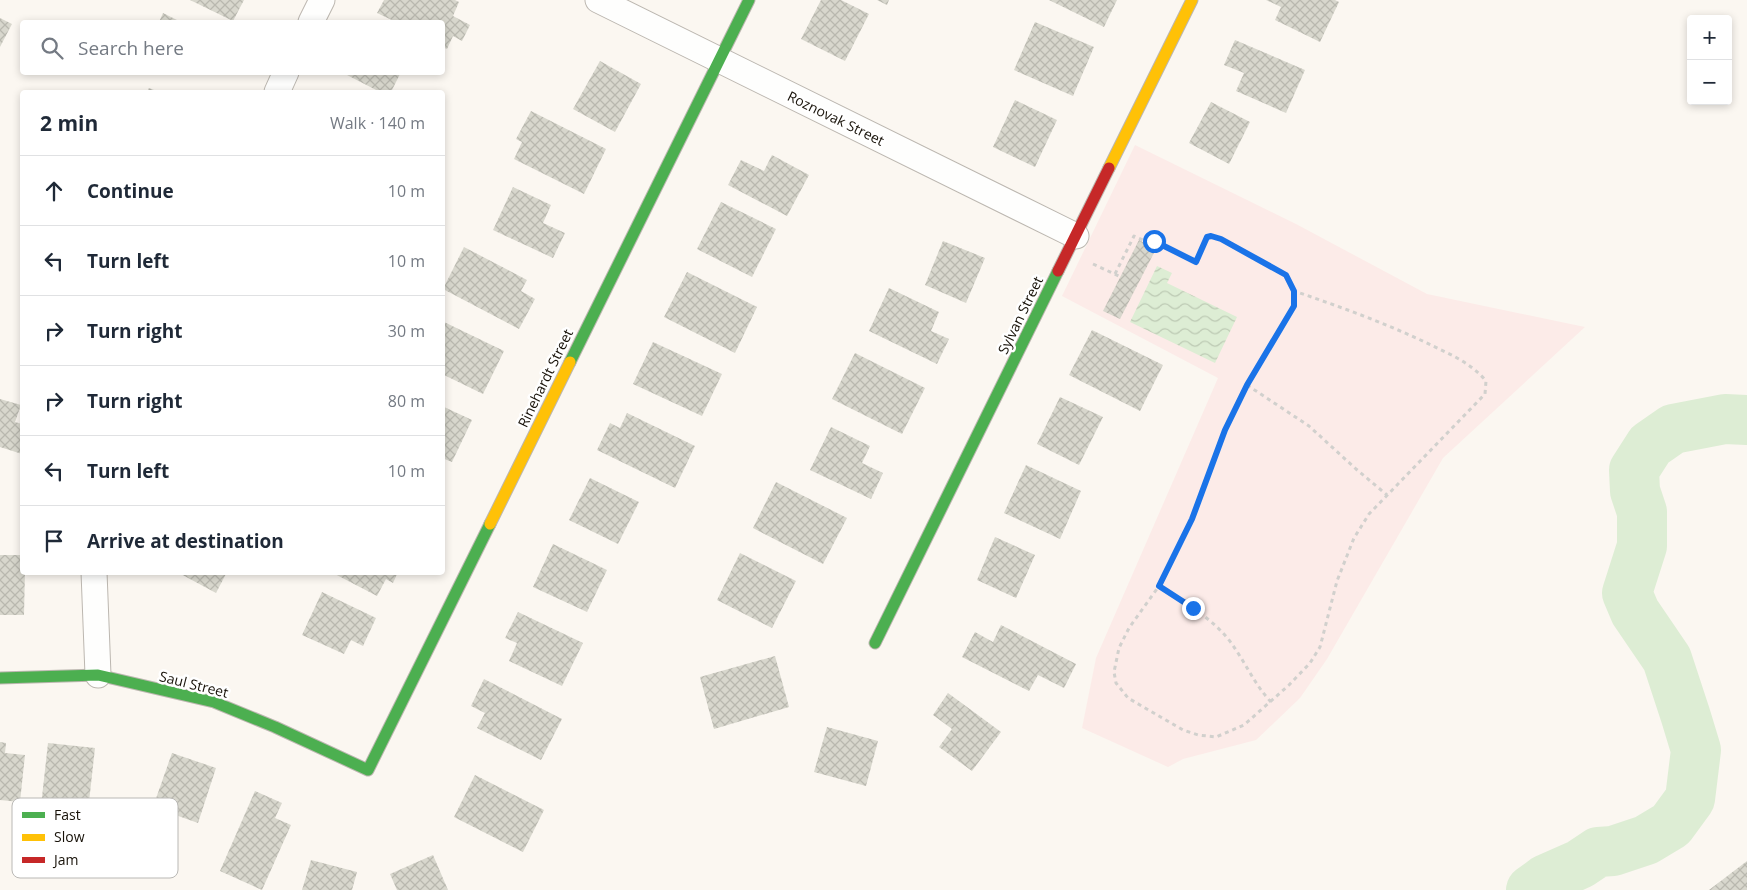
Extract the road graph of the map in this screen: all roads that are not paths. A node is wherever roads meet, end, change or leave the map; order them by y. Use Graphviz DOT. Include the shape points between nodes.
graph roads {
  1 [pos="322,0"];
  2 [pos="598,0"];
  3 [pos="749,0"];
  4 [pos="1192,0"];
  5 [pos="312,20"];
  6 [pos="719,60"];
  7 [pos="284,75"];
  8 [pos="277,90"];
  9 [pos="1076,236"];
  10 [pos="94,575"];
  11 [pos="876,643"];
  12 [pos="98,675"];
  13 [pos="0,678"];
  14 [pos="368,770"];
  1 -- 5 [label="street"];
  2 -- 6 [label="street, Roznovak Street"];
  3 -- 6 [label="street, Rinehardt Street"];
  4 -- 9 [label="street, Sylvan Street"];
  6 -- 9 [label="street, Roznovak Street"];
  6 -- 14 [label="street, Rinehardt Street"];
  7 -- 8 [label="street"];
  9 -- 11 [label="street, Sylvan Street"];
  10 -- 12 [label="street"];
  12 -- 13 [label="street, Saul Street"];
  12 -- 14 [label="street, Saul Street" via="214,702"];
}
